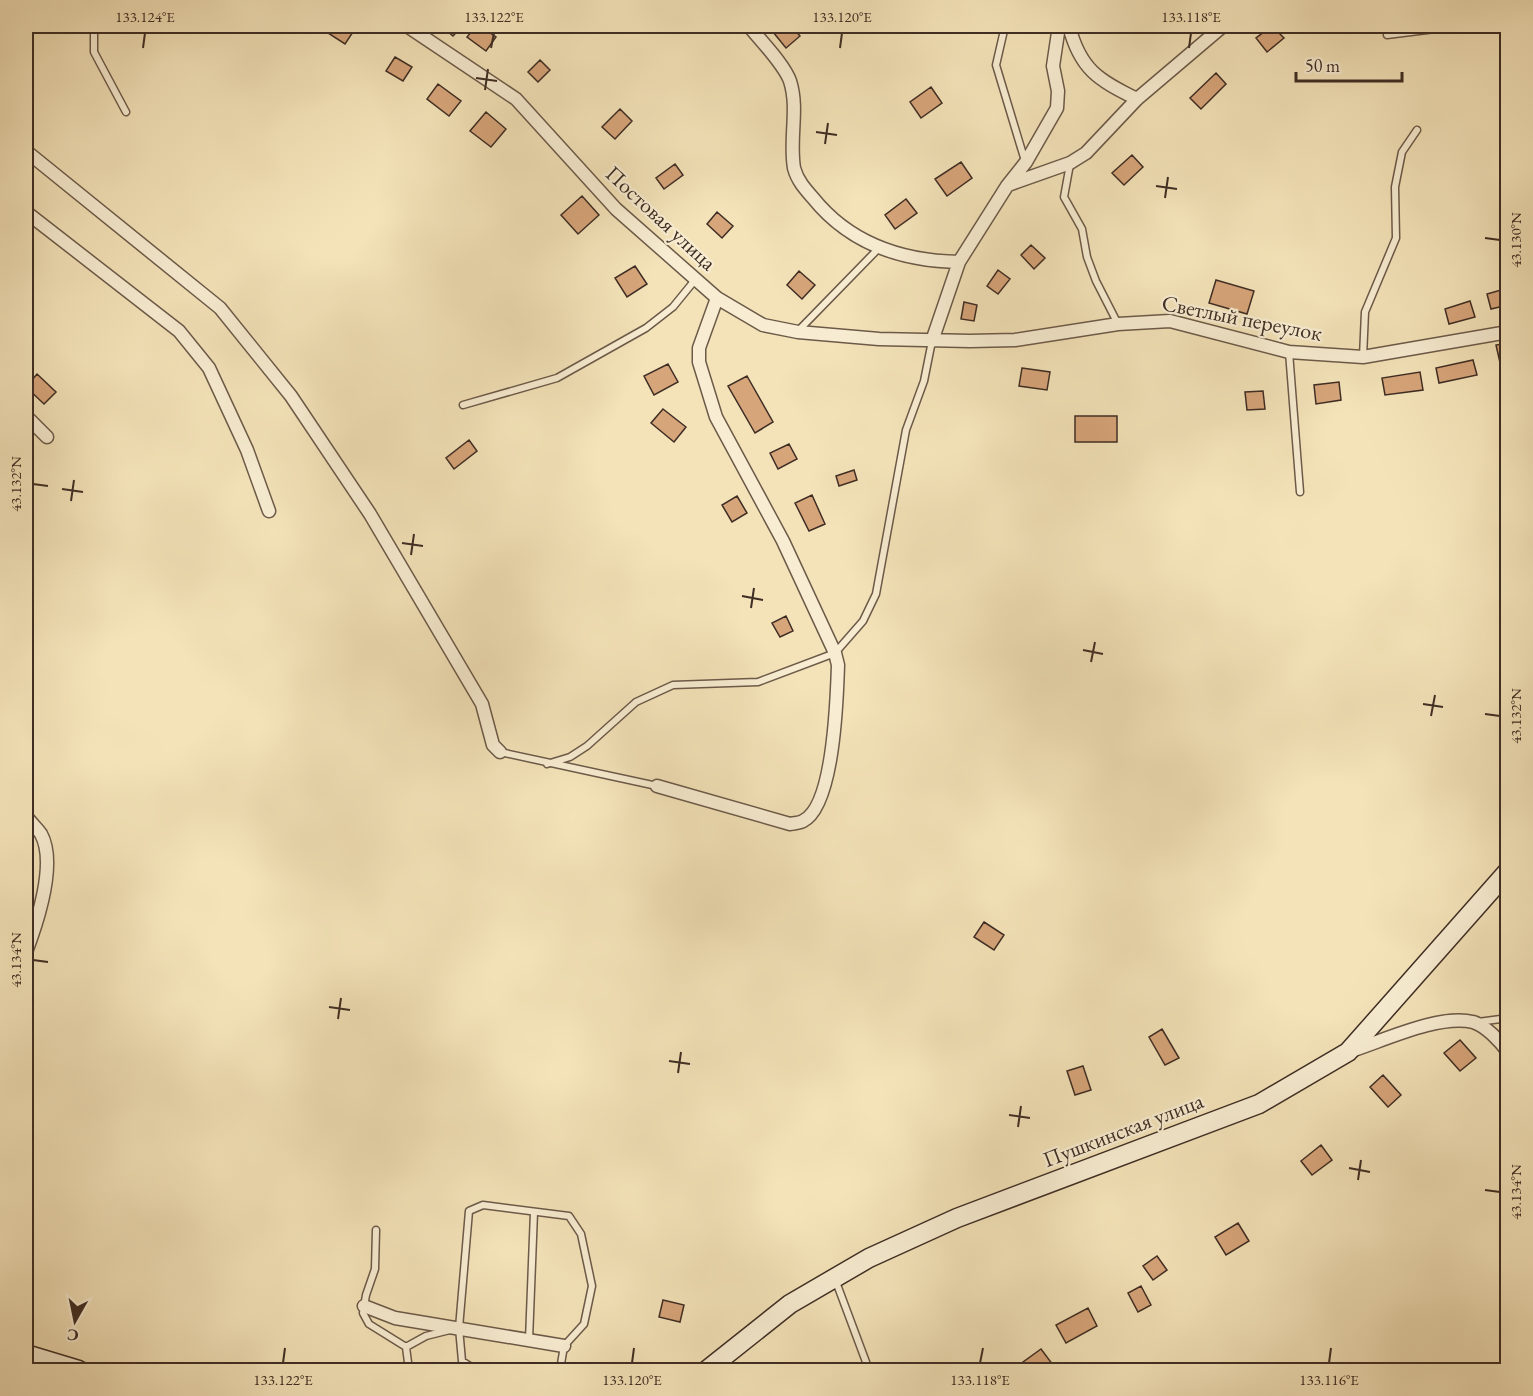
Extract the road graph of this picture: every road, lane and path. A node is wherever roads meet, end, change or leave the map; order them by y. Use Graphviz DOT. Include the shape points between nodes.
graph roads {
  1 [pos="97,26"];
  2 [pos="407,26"];
  3 [pos="749,26"];
  4 [pos="1005,26"];
  5 [pos="1059,26"];
  6 [pos="1069,26"];
  7 [pos="1223,26"];
  8 [pos="1459,26"];
  9 [pos="1387,35"];
  10 [pos="1137,99"];
  11 [pos="126,112"];
  12 [pos="1417,130"];
  13 [pos="26,151"];
  14 [pos="1026,162"];
  15 [pos="1070,163"];
  16 [pos="1007,186"];
  17 [pos="26,212"];
  18 [pos="878,249"];
  19 [pos="959,262"];
  20 [pos="695,280"];
  21 [pos="717,297"];
  22 [pos="1119,324"];
  23 [pos="798,332"];
  24 [pos="1508,332"];
  25 [pos="932,342"];
  26 [pos="1289,352"];
  27 [pos="1363,357"];
  28 [pos="463,405"];
  29 [pos="26,416"];
  30 [pos="47,437"];
  31 [pos="1300,492"];
  32 [pos="269,511"];
  33 [pos="835,653"];
  34 [pos="500,752"];
  35 [pos="547,764"];
  36 [pos="657,786"];
  37 [pos="26,816"];
  38 [pos="1508,870"];
  39 [pos="26,952"];
  40 [pos="1508,1018"];
  41 [pos="1474,1022"];
  42 [pos="1348,1052"];
  43 [pos="1508,1052"];
  44 [pos="534,1212"];
  45 [pos="376,1230"];
  46 [pos="835,1278"];
  47 [pos="364,1306"];
  48 [pos="459,1328"];
  49 [pos="530,1340"];
  50 [pos="564,1346"];
  51 [pos="406,1347"];
  52 [pos="26,1354"];
  53 [pos="79,1371"];
  54 [pos="409,1371"];
  55 [pos="476,1371"];
  56 [pos="560,1371"];
  57 [pos="707,1371"];
  58 [pos="868,1371"];
  1 -- 11 [label="lane" via="94,52"];
  2 -- 20 [label="street, Постовая улица" via="516,99 616,209"];
  3 -- 18 [label="street" via="789,78 795,100 792,151 798,180 821,209"];
  4 -- 14 [label="lane" via="996,65"];
  5 -- 14 [label="street" via="1053,66 1057,108"];
  6 -- 10 [label="street" via="1080,60 1110,86"];
  7 -- 10 [label="street"];
  8 -- 9 [label="lane"];
  10 -- 15 [label="street" via="1086,153"];
  12 -- 27 [label="lane" via="1402,152 1395,187 1396,238 1365,312"];
  13 -- 34 [label="street" via="220,308 291,396 370,514 482,704 493,745"];
  14 -- 16 [label="street"];
  15 -- 16 [label="street"];
  15 -- 22 [label="lane" via="1064,197 1082,229 1096,281"];
  16 -- 19 [label="street"];
  17 -- 32 [label="street" via="179,331 209,368 247,450"];
  18 -- 19 [label="street" via="933,261"];
  18 -- 23 [label="lane"];
  19 -- 25 [label="street"];
  20 -- 21 [label="street, Постовая улица"];
  20 -- 28 [label="lane" via="673,307 646,328 557,378"];
  21 -- 23 [label="street, Постовая улица" via="763,325"];
  21 -- 33 [label="street" via="699,348 699,362 716,417 783,541"];
  22 -- 25 [label="street, Светлый переулок" via="1015,340"];
  22 -- 26 [label="street, Светлый переулок" via="1170,321"];
  23 -- 25 [label="street, Постовая улица"];
  24 -- 27 [label="street, Светлый переулок"];
  25 -- 33 [label="lane" via="924,381 906,430 876,594 864,621"];
  26 -- 27 [label="street, Светлый переулок"];
  26 -- 31 [label="lane"];
  29 -- 30 [label="street"];
  33 -- 35 [label="lane" via="758,682 673,685 636,702 570,757"];
  33 -- 36 [label="street" via="838,665 834,744 813,812 804,821 790,824"];
  34 -- 35 [label="lane"];
  35 -- 36 [label="lane"];
  37 -- 39 [label="street" via="41,835 47,866 39,915"];
  38 -- 42 [label="main road, Пушкинская улица"];
  40 -- 41 [label="lane"];
  41 -- 42 [label="street" via="1442,1022"];
  41 -- 43 [label="street" via="1500,1040"];
  42 -- 46 [label="main road, Пушкинская улица" via="1259,1104 957,1218"];
  44 -- 48 [label="lane" via="483,1205 470,1211"];
  44 -- 49 [label="lane"];
  44 -- 50 [label="lane" via="569,1216 581,1234 592,1286 584,1324"];
  45 -- 47 [label="lane" via="375,1269"];
  46 -- 57 [label="main road, Пушкинская улица" via="789,1304"];
  46 -- 58 [label="lane"];
  47 -- 48 [label="street" via="395,1318"];
  47 -- 51 [label="lane" via="369,1324"];
  48 -- 49 [label="street"];
  48 -- 51 [label="lane" via="426,1336"];
  48 -- 55 [label="lane" via="462,1360"];
  49 -- 50 [label="street"];
  50 -- 56 [label="lane"];
  51 -- 54 [label="lane"];
  52 -- 53 [label="main road"];
}
